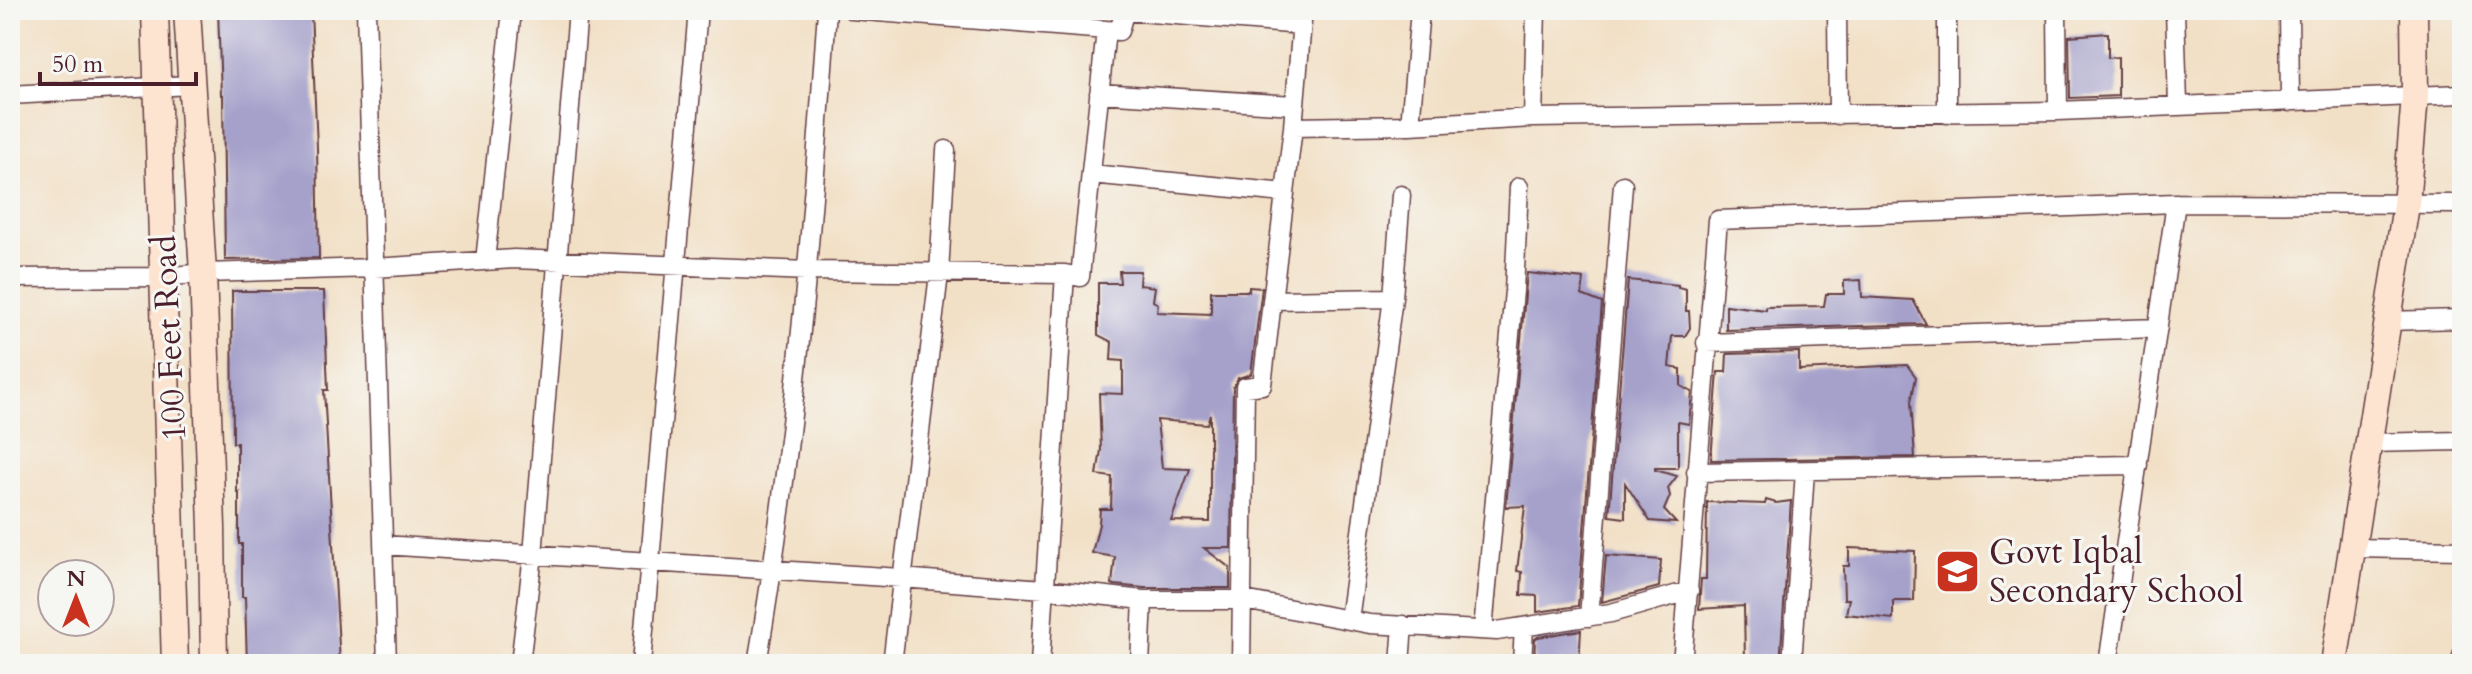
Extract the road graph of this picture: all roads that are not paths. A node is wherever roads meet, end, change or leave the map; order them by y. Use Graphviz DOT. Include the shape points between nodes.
graph roads {
  1 [pos="155,10"];
  2 [pos="187,10"];
  3 [pos="366,10"];
  4 [pos="512,10"];
  5 [pos="578,10"];
  6 [pos="698,10"];
  7 [pos="827,10"];
  8 [pos="852,10"];
  9 [pos="1125,10"];
  10 [pos="1420,10"];
  11 [pos="1536,10"];
  12 [pos="1837,10"];
  13 [pos="1947,10"];
  14 [pos="2057,10"];
  15 [pos="2175,10"];
  16 [pos="2289,10"];
  17 [pos="2414,10"];
  18 [pos="1302,18"];
  19 [pos="1106,30"];
  20 [pos="158,85"];
  21 [pos="190,85"];
  22 [pos="1099,93"];
  23 [pos="2462,94"];
  24 [pos="10,95"];
  25 [pos="2415,96"];
  26 [pos="2290,102"];
  27 [pos="2178,104"];
  28 [pos="1295,105"];
  29 [pos="2058,111"];
  30 [pos="1947,114"];
  31 [pos="1838,115"];
  32 [pos="1533,118"];
  33 [pos="1410,125"];
  34 [pos="1293,127"];
  35 [pos="946,150"];
  36 [pos="1091,174"];
  37 [pos="1623,185"];
  38 [pos="1519,187"];
  39 [pos="1285,193"];
  40 [pos="1401,195"];
  41 [pos="2176,203"];
  42 [pos="2462,204"];
  43 [pos="2406,205"];
  44 [pos="556,260"];
  45 [pos="485,261"];
  46 [pos="674,266"];
  47 [pos="374,268"];
  48 [pos="808,271"];
  49 [pos="203,273"];
  50 [pos="939,274"];
  51 [pos="1065,274"];
  52 [pos="165,277"];
  53 [pos="10,278"];
  54 [pos="1393,298"];
  55 [pos="1272,300"];
  56 [pos="2462,319"];
  57 [pos="2386,321"];
  58 [pos="2158,328"];
  59 [pos="1706,343"];
  60 [pos="2462,441"];
  61 [pos="2368,443"];
  62 [pos="2138,465"];
  63 [pos="1805,471"];
  64 [pos="1696,472"];
  65 [pos="383,545"];
  66 [pos="2351,548"];
  67 [pos="2462,550"];
  68 [pos="533,555"];
  69 [pos="651,561"];
  70 [pos="773,570"];
  71 [pos="901,578"];
  72 [pos="1044,589"];
  73 [pos="1689,591"];
  74 [pos="1143,600"];
  75 [pos="1244,600"];
  76 [pos="1589,617"];
  77 [pos="1349,620"];
  78 [pos="1403,625"];
  79 [pos="1524,627"];
  80 [pos="1483,630"];
  81 [pos="2462,656"];
  82 [pos="175,664"];
  83 [pos="214,664"];
  84 [pos="387,664"];
  85 [pos="520,664"];
  86 [pos="641,664"];
  87 [pos="757,664"];
  88 [pos="892,664"];
  89 [pos="1040,664"];
  90 [pos="1140,664"];
  91 [pos="1241,664"];
  92 [pos="1400,664"];
  93 [pos="1522,664"];
  94 [pos="1682,664"];
  95 [pos="1792,664"];
  96 [pos="2108,664"];
  97 [pos="2334,664"];
  98 [pos="2461,664"];
  1 -- 20 [label="main road, 100 Feet Road"];
  2 -- 21 [label="main road, 100 Feet Road"];
  3 -- 47 [label="street"];
  4 -- 45 [label="street"];
  5 -- 44 [label="street"];
  6 -- 46 [label="street"];
  7 -- 48 [label="street"];
  8 -- 19 [label="street"];
  9 -- 18 [label="street"];
  9 -- 19 [label="street" via="1119,31"];
  10 -- 33 [label="street"];
  11 -- 32 [label="street"];
  12 -- 31 [label="street"];
  13 -- 30 [label="street"];
  14 -- 29 [label="street"];
  15 -- 27 [label="street"];
  16 -- 26 [label="street"];
  17 -- 25 [label="main road"];
  18 -- 28 [label="street"];
  19 -- 22 [label="street"];
  20 -- 21 [label="street"];
  20 -- 24 [label="street"];
  20 -- 52 [label="main road, 100 Feet Road"];
  21 -- 49 [label="main road, 100 Feet Road"];
  22 -- 28 [label="street"];
  22 -- 36 [label="street"];
  23 -- 25 [label="street"];
  25 -- 26 [label="street"];
  25 -- 43 [label="main road"];
  26 -- 27 [label="street"];
  27 -- 29 [label="street"];
  28 -- 34 [label="street"];
  29 -- 30 [label="street"];
  30 -- 31 [label="street"];
  31 -- 32 [label="street"];
  32 -- 33 [label="street"];
  33 -- 34 [label="street"];
  34 -- 39 [label="street"];
  35 -- 50 [label="street"];
  36 -- 39 [label="street"];
  36 -- 51 [label="street" via="1080,277"];
  37 -- 76 [label="street"];
  38 -- 80 [label="street"];
  39 -- 55 [label="street"];
  40 -- 54 [label="street"];
  41 -- 43 [label="street"];
  41 -- 58 [label="street"];
  41 -- 59 [label="street" via="1718,220"];
  42 -- 43 [label="street"];
  43 -- 57 [label="main road"];
  44 -- 45 [label="street"];
  44 -- 46 [label="street"];
  44 -- 68 [label="street"];
  45 -- 47 [label="street"];
  46 -- 48 [label="street"];
  46 -- 69 [label="street"];
  47 -- 49 [label="street"];
  47 -- 65 [label="street"];
  48 -- 50 [label="street"];
  48 -- 70 [label="street"];
  49 -- 52 [label="street"];
  49 -- 83 [label="main road, 100 Feet Road"];
  50 -- 51 [label="street"];
  50 -- 71 [label="street"];
  51 -- 72 [label="street"];
  52 -- 53 [label="street"];
  52 -- 82 [label="main road, 100 Feet Road"];
  54 -- 55 [label="street"];
  54 -- 77 [label="street"];
  55 -- 75 [label="street" via="1262,385 1245,387"];
  56 -- 57 [label="street"];
  57 -- 61 [label="main road"];
  58 -- 59 [label="street"];
  58 -- 62 [label="street"];
  59 -- 64 [label="street"];
  60 -- 61 [label="street"];
  61 -- 66 [label="main road"];
  62 -- 63 [label="street"];
  62 -- 96 [label="street"];
  63 -- 64 [label="street"];
  63 -- 95 [label="street"];
  64 -- 73 [label="street"];
  65 -- 68 [label="street"];
  65 -- 84 [label="street"];
  66 -- 67 [label="street"];
  66 -- 97 [label="main road"];
  68 -- 69 [label="street"];
  68 -- 85 [label="street"];
  69 -- 70 [label="street"];
  69 -- 86 [label="street"];
  70 -- 71 [label="street"];
  70 -- 87 [label="street"];
  71 -- 72 [label="street"];
  71 -- 88 [label="street"];
  72 -- 74 [label="street"];
  72 -- 89 [label="street"];
  73 -- 76 [label="street"];
  73 -- 94 [label="street"];
  74 -- 75 [label="street"];
  74 -- 90 [label="street"];
  75 -- 77 [label="street"];
  75 -- 91 [label="street"];
  76 -- 79 [label="street"];
  77 -- 78 [label="street"];
  78 -- 80 [label="street"];
  78 -- 92 [label="street"];
  79 -- 80 [label="street"];
  79 -- 93 [label="street"];
  81 -- 98 [label="street"];
}
